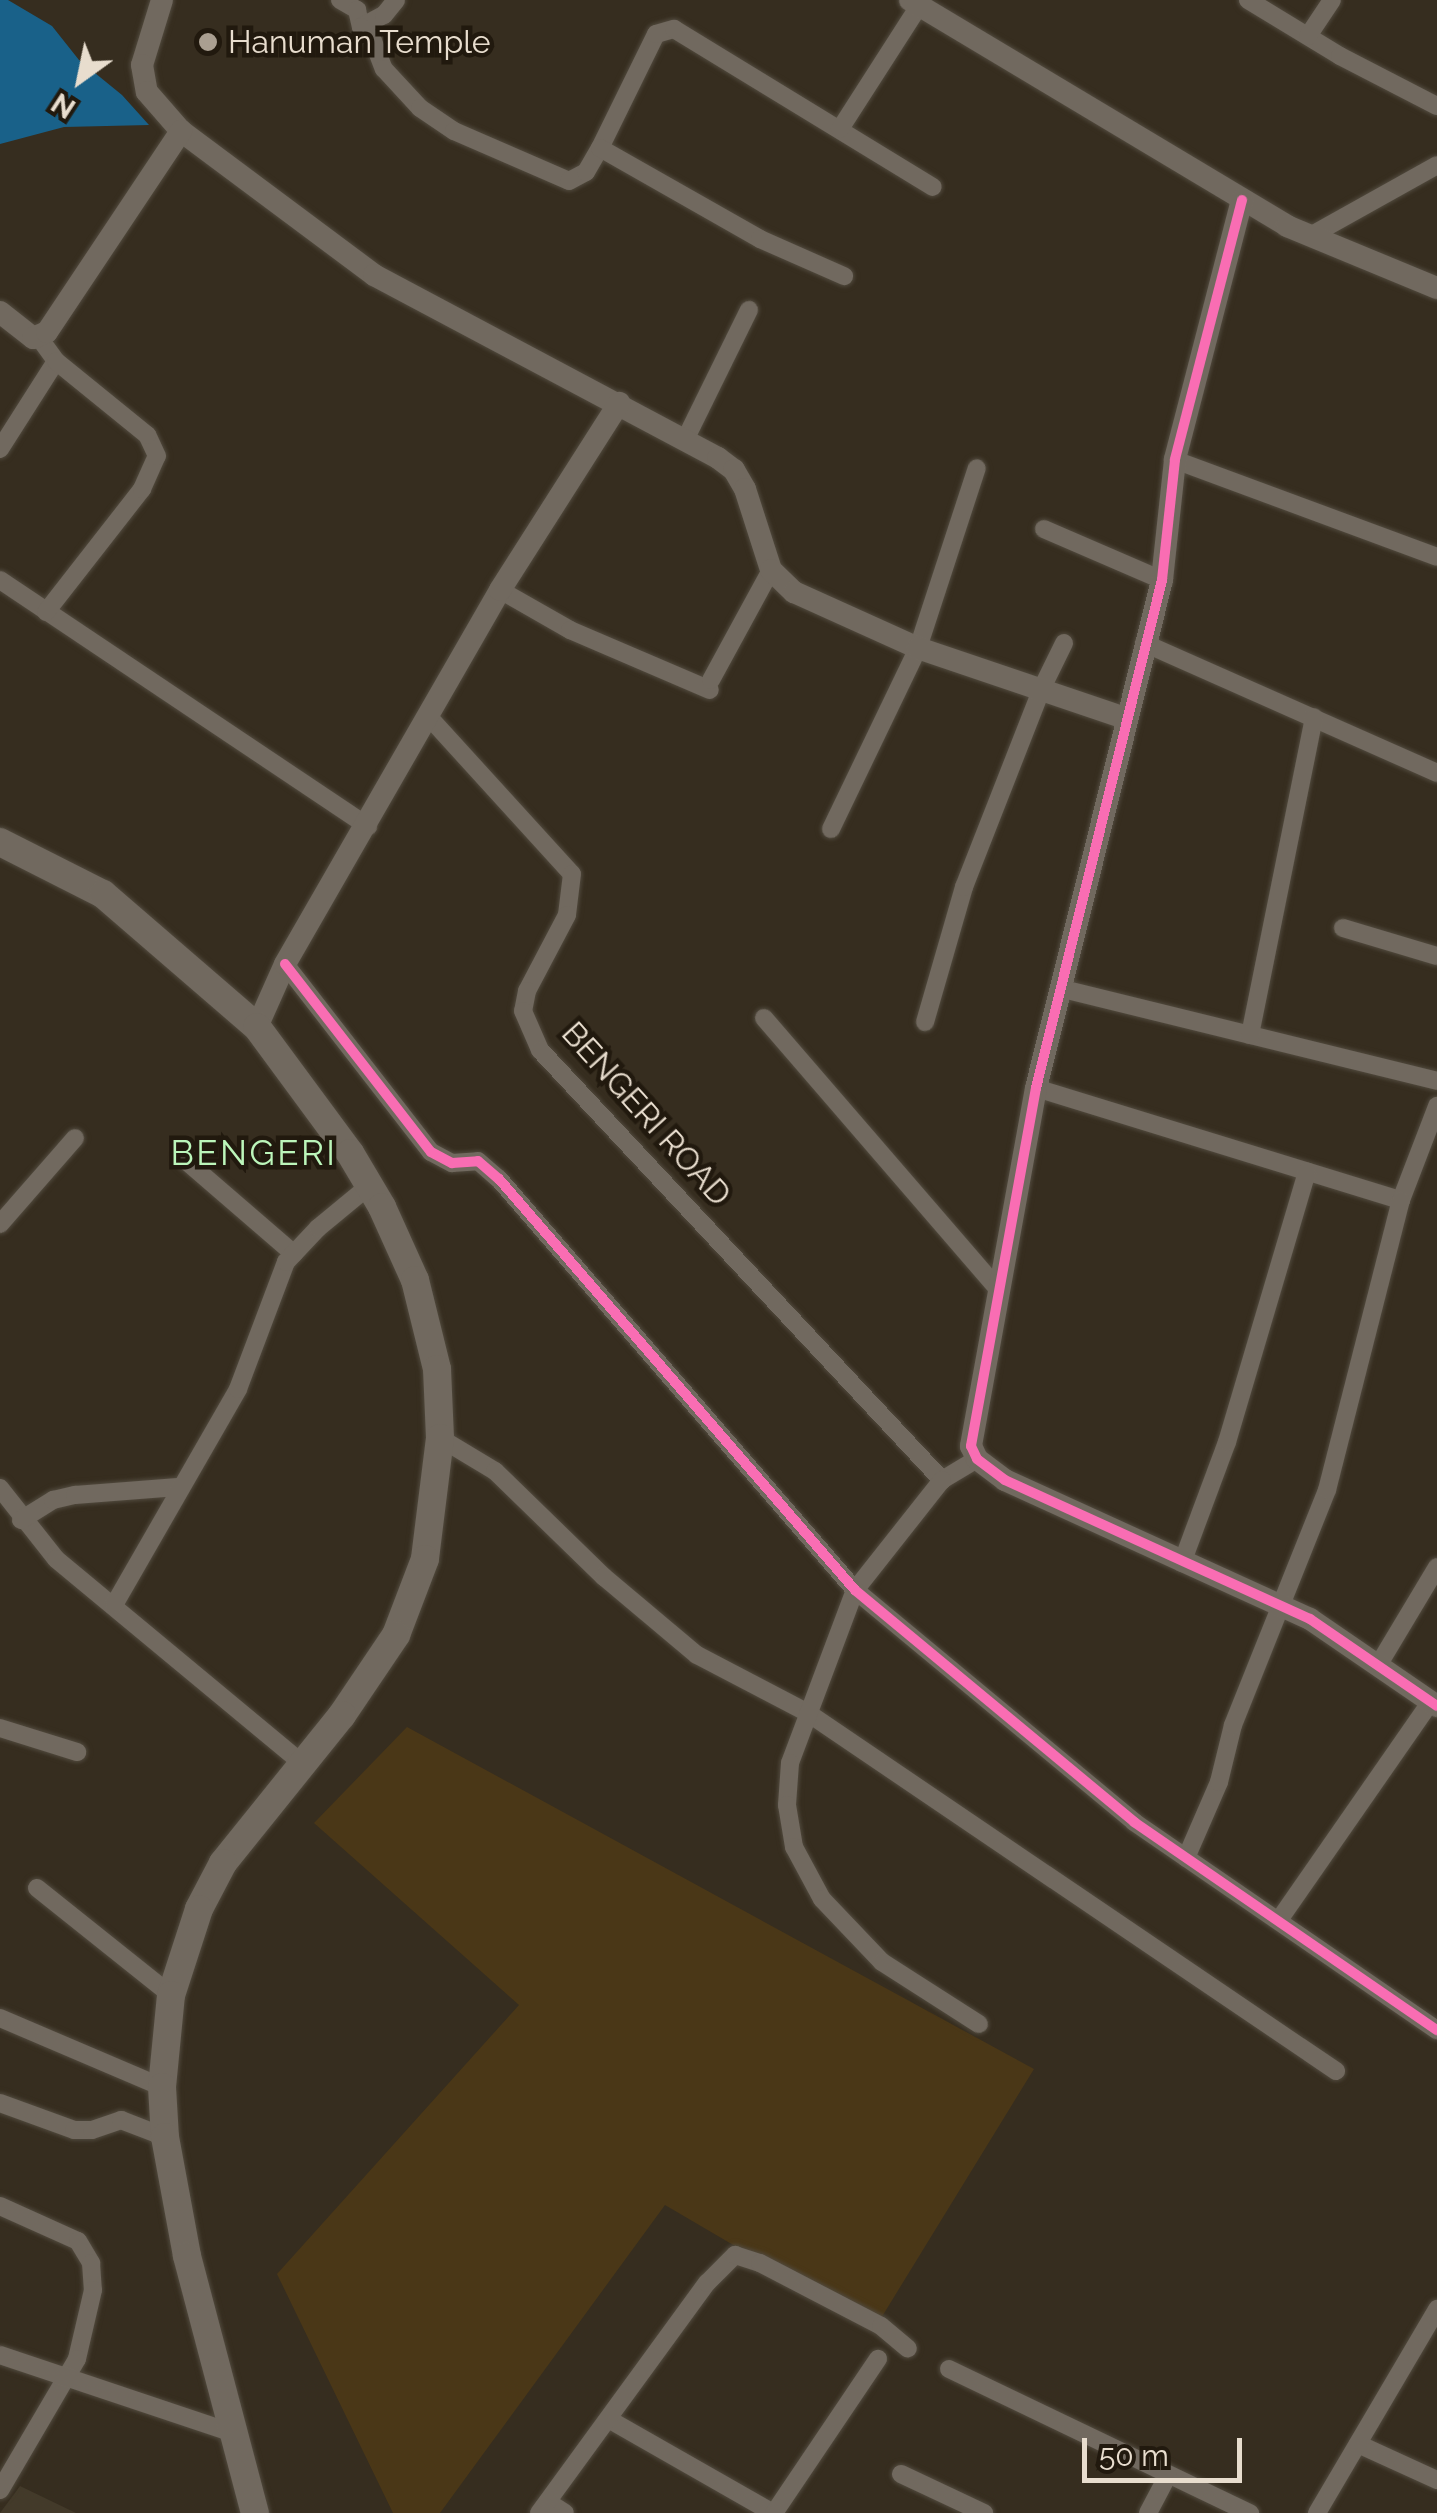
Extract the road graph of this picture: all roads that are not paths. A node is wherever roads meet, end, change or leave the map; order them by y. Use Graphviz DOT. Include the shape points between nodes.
graph roads {
  1 [pos="162,0"];
  2 [pos="340,0"];
  3 [pos="396,0"];
  4 [pos="1248,0"];
  5 [pos="1332,0"];
  6 [pos="926,5"];
  7 [pos="361,27"];
  8 [pos="1308,36"];
  9 [pos="1437,106"];
  10 [pos="840,129"];
  11 [pos="181,131"];
  12 [pos="600,148"];
  13 [pos="1437,165"];
  14 [pos="933,186"];
  15 [pos="1242,200"];
  16 [pos="1312,234"];
  17 [pos="844,276"];
  18 [pos="1437,288"];
  19 [pos="749,310"];
  20 [pos="0,312"];
  21 [pos="38,338"];
  22 [pos="56,361"];
  23 [pos="619,403"];
  24 [pos="684,440"];
  25 [pos="0,449"];
  26 [pos="1175,460"];
  27 [pos="977,468"];
  28 [pos="1044,529"];
  29 [pos="1437,557"];
  30 [pos="771,570"];
  31 [pos="0,580"];
  32 [pos="1162,580"];
  33 [pos="500,590"];
  34 [pos="46,612"];
  35 [pos="1144,643"];
  36 [pos="1064,644"];
  37 [pos="918,648"];
  38 [pos="1041,690"];
  39 [pos="429,717"];
  40 [pos="1314,717"];
  41 [pos="1124,718"];
  42 [pos="1437,773"];
  43 [pos="368,826"];
  44 [pos="831,829"];
  45 [pos="0,842"];
  46 [pos="1344,928"];
  47 [pos="1437,956"];
  48 [pos="285,964"];
  49 [pos="1059,988"];
  50 [pos="764,1018"];
  51 [pos="924,1022"];
  52 [pos="257,1027"];
  53 [pos="1250,1035"];
  54 [pos="1437,1081"];
  55 [pos="1036,1088"];
  56 [pos="1437,1106"];
  57 [pos="75,1138"];
  58 [pos="184,1159"];
  59 [pos="1307,1172"];
  60 [pos="369,1186"];
  61 [pos="1400,1200"];
  62 [pos="0,1224"];
  63 [pos="294,1254"];
  64 [pos="1000,1291"];
  65 [pos="440,1438"];
  66 [pos="977,1460"];
  67 [pos="942,1480"];
  68 [pos="178,1487"];
  69 [pos="0,1488"];
  70 [pos="21,1520"];
  71 [pos="1182,1562"];
  72 [pos="1437,1567"];
  73 [pos="855,1590"];
  74 [pos="114,1605"];
  75 [pos="1280,1606"];
  76 [pos="1379,1664"];
  77 [pos="1434,1704"];
  78 [pos="808,1714"];
  79 [pos="0,1728"];
  80 [pos="77,1752"];
  81 [pos="302,1763"];
  82 [pos="1186,1858"];
  83 [pos="37,1888"];
  84 [pos="1278,1920"];
  85 [pos="171,1995"];
  86 [pos="0,2018"];
  87 [pos="980,2024"];
  88 [pos="1437,2030"];
  89 [pos="1336,2071"];
  90 [pos="162,2087"];
  91 [pos="0,2103"];
  92 [pos="166,2137"];
  93 [pos="0,2206"];
  94 [pos="1437,2310"];
  95 [pos="908,2350"];
  96 [pos="0,2355"];
  97 [pos="878,2359"];
  98 [pos="949,2369"];
  99 [pos="67,2378"];
  100 [pos="610,2420"];
  101 [pos="233,2433"];
  102 [pos="1358,2444"];
  103 [pos="901,2474"];
  104 [pos="1168,2475"];
  105 [pos="1437,2480"];
  106 [pos="0,2490"];
  107 [pos="544,2508"];
  108 [pos="255,2513"];
  109 [pos="565,2513"];
  110 [pos="774,2513"];
  111 [pos="984,2513"];
  112 [pos="1148,2513"];
  113 [pos="1250,2513"];
  114 [pos="1317,2513"];
  1 -- 11 [label="street" via="142,65 154,105"];
  2 -- 7 [label="street" via="356,10"];
  3 -- 7 [label="street"];
  4 -- 8 [label="street"];
  5 -- 8 [label="street"];
  6 -- 10 [label="street"];
  6 -- 15 [label="street"];
  7 -- 12 [label="street" via="399,90 454,130 569,181 586,172"];
  8 -- 9 [label="street"];
  10 -- 12 [label="street" via="686,34 664,29 645,50"];
  10 -- 14 [label="street"];
  11 -- 21 [label="street"];
  11 -- 23 [label="street" via="374,275"];
  12 -- 17 [label="street" via="760,239"];
  13 -- 16 [label="street"];
  15 -- 16 [label="street"];
  15 -- 26 [label="street"];
  16 -- 18 [label="street"];
  19 -- 24 [label="street"];
  20 -- 21 [label="street"];
  21 -- 22 [label="street"];
  22 -- 25 [label="street"];
  22 -- 34 [label="street" via="148,435 156,456 142,489"];
  23 -- 24 [label="street"];
  23 -- 33 [label="street"];
  24 -- 30 [label="street" via="734,470"];
  26 -- 29 [label="street"];
  26 -- 32 [label="street"];
  27 -- 37 [label="street"];
  28 -- 32 [label="street"];
  30 -- 33 [label="street" via="710,685 570,630"];
  30 -- 37 [label="street" via="794,592"];
  31 -- 34 [label="street"];
  32 -- 35 [label="street"];
  33 -- 39 [label="street"];
  34 -- 43 [label="street"];
  35 -- 40 [label="street"];
  35 -- 41 [label="street"];
  36 -- 38 [label="street"];
  37 -- 38 [label="street"];
  37 -- 44 [label="street"];
  38 -- 41 [label="street"];
  38 -- 51 [label="street" via="964,886"];
  39 -- 43 [label="street"];
  39 -- 67 [label="street, BENGERI ROAD" via="572,874 567,915 523,1011 540,1050"];
  40 -- 42 [label="street"];
  40 -- 53 [label="street"];
  41 -- 49 [label="street"];
  43 -- 48 [label="street"];
  45 -- 52 [label="main road" via="103,894"];
  46 -- 47 [label="street"];
  48 -- 52 [label="street"];
  48 -- 73 [label="street" via="431,1152 452,1162 478,1161 499,1179"];
  49 -- 53 [label="street"];
  49 -- 55 [label="street"];
  50 -- 64 [label="street"];
  52 -- 60 [label="main road"];
  53 -- 54 [label="street"];
  55 -- 59 [label="street"];
  55 -- 64 [label="street"];
  56 -- 61 [label="street"];
  57 -- 62 [label="street"];
  58 -- 63 [label="street"];
  59 -- 61 [label="street"];
  59 -- 71 [label="street" via="1227,1442"];
  60 -- 63 [label="street"];
  60 -- 65 [label="main road" via="415,1280 437,1369"];
  61 -- 75 [label="street" via="1327,1490"];
  63 -- 68 [label="street" via="272,1290 238,1389"];
  64 -- 66 [label="street" via="971,1435"];
  65 -- 78 [label="street" via="495,1471 697,1655"];
  65 -- 81 [label="main road" via="425,1560 406,1612 378,1667"];
  66 -- 67 [label="street"];
  66 -- 71 [label="street" via="1005,1480"];
  67 -- 73 [label="street"];
  68 -- 70 [label="street" via="75,1495"];
  68 -- 74 [label="street"];
  69 -- 70 [label="street"];
  70 -- 74 [label="street" via="56,1559"];
  71 -- 75 [label="street"];
  72 -- 76 [label="street"];
  73 -- 78 [label="street"];
  73 -- 82 [label="street"];
  74 -- 81 [label="street"];
  75 -- 76 [label="street"];
  75 -- 82 [label="street"];
  76 -- 77 [label="street"];
  77 -- 84 [label="street"];
  78 -- 87 [label="street" via="790,1763 787,1806 794,1847 822,1899 882,1962"];
  78 -- 89 [label="street"];
  79 -- 80 [label="street"];
  81 -- 85 [label="main road" via="210,1884"];
  82 -- 84 [label="street"];
  83 -- 85 [label="street"];
  84 -- 88 [label="street"];
  85 -- 90 [label="main road"];
  86 -- 90 [label="street"];
  90 -- 92 [label="main road"];
  91 -- 92 [label="street" via="74,2130 121,2120"];
  92 -- 101 [label="main road" via="187,2256"];
  93 -- 99 [label="street" via="85,2248 93,2290"];
  94 -- 102 [label="street"];
  95 -- 100 [label="street" via="881,2326 734,2255"];
  96 -- 99 [label="street"];
  97 -- 110 [label="street"];
  98 -- 104 [label="street"];
  99 -- 101 [label="street"];
  99 -- 106 [label="street"];
  100 -- 107 [label="street"];
  100 -- 110 [label="street"];
  101 -- 108 [label="main road"];
  102 -- 105 [label="street"];
  102 -- 114 [label="street"];
  103 -- 111 [label="street"];
  104 -- 112 [label="street"];
  104 -- 113 [label="street"];
  107 -- 109 [label="street"];
}
